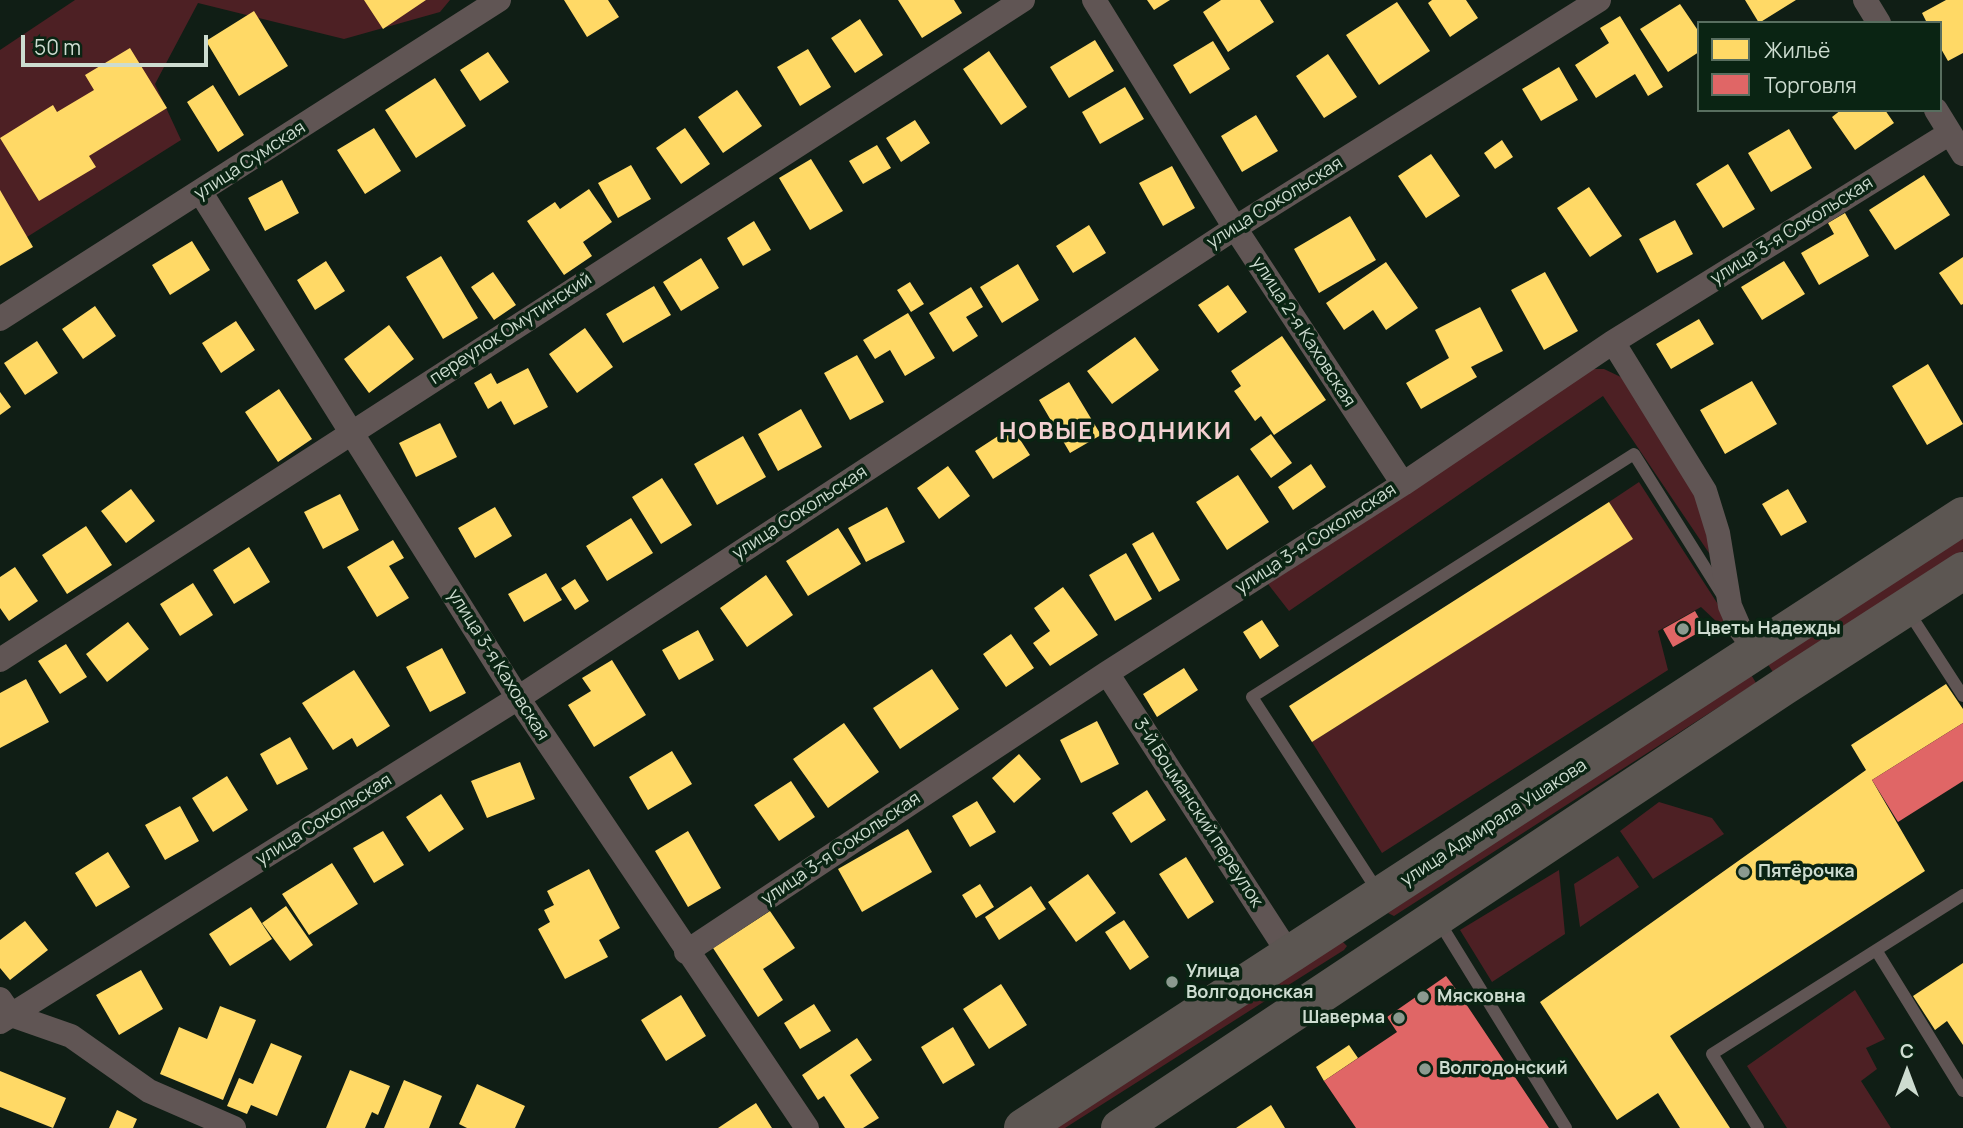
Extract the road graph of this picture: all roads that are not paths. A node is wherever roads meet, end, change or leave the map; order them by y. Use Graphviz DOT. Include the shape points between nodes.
graph roads {
  1 [pos="499,0"];
  2 [pos="1023,0"];
  3 [pos="1094,0"];
  4 [pos="1599,0"];
  5 [pos="1865,0"];
  6 [pos="1878,21"];
  7 [pos="1937,112"];
  8 [pos="1950,133"];
  9 [pos="1963,154"];
  10 [pos="201,193"];
  11 [pos="1235,228"];
  12 [pos="0,319"];
  13 [pos="1614,342"];
  14 [pos="352,431"];
  15 [pos="1403,484"];
  16 [pos="1963,516"];
  17 [pos="1963,572"];
  18 [pos="1730,606"];
  19 [pos="1906,607"];
  20 [pos="1756,651"];
  21 [pos="0,660"];
  22 [pos="1107,673"];
  23 [pos="1963,696"];
  24 [pos="518,698"];
  25 [pos="1963,895"];
  26 [pos="1367,905"];
  27 [pos="1437,919"];
  28 [pos="1876,950"];
  29 [pos="686,953"];
  30 [pos="1289,954"];
  31 [pos="1380,956"];
  32 [pos="4,1012"];
  33 [pos="1963,1091"];
  34 [pos="234,1128"];
  35 [pos="807,1128"];
  36 [pos="1023,1128"];
  37 [pos="1120,1128"];
  38 [pos="1566,1128"];
  39 [pos="1758,1128"];
  1 -- 10 [label="street, улица Сумская"];
  2 -- 14 [label="street, переулок Омутинский"];
  3 -- 11 [label="street, улица 2-я Каховская"];
  4 -- 11 [label="street, улица Сокольская"];
  5 -- 6 [label="street"];
  7 -- 8 [label="street"];
  8 -- 9 [label="street"];
  8 -- 13 [label="street, улица 3-я Сокольская"];
  10 -- 12 [label="street, улица Сумская"];
  10 -- 14 [label="street, улица 3-я Каховская"];
  11 -- 15 [label="street, улица 2-я Каховская"];
  11 -- 24 [label="street, улица Сокольская"];
  13 -- 15 [label="street, улица 3-я Сокольская"];
  13 -- 18 [label="street" via="1705,491 1718,533"];
  14 -- 21 [label="street, переулок Омутинский"];
  14 -- 24 [label="street, улица 3-я Каховская"];
  15 -- 22 [label="street, улица 3-я Сокольская"];
  16 -- 20 [label="main road, улица Адмирала Ушакова"];
  17 -- 19 [label="main road"];
  18 -- 20 [label="street"];
  18 -- 26 [label="lane" via="1634,454 1252,696"];
  19 -- 23 [label="lane"];
  19 -- 27 [label="main road"];
  20 -- 26 [label="main road, улица Адмирала Ушакова"];
  22 -- 29 [label="street, улица 3-я Сокольская"];
  22 -- 30 [label="street, 3-й Боцманский переулок"];
  24 -- 29 [label="street, улица 3-я Каховская"];
  24 -- 32 [label="street, улица Сокольская"];
  25 -- 28 [label="lane"];
  26 -- 30 [label="main road, улица Адмирала Ушакова"];
  26 -- 31 [label="main road"];
  27 -- 31 [label="main road"];
  27 -- 38 [label="lane"];
  28 -- 33 [label="lane"];
  28 -- 39 [label="lane" via="1713,1054"];
  29 -- 35 [label="street, улица 3-я Каховская"];
  30 -- 36 [label="main road, улица Адмирала Ушакова"];
  31 -- 37 [label="main road"];
  32 -- 34 [label="street" via="71,1036 149,1091"];
}
